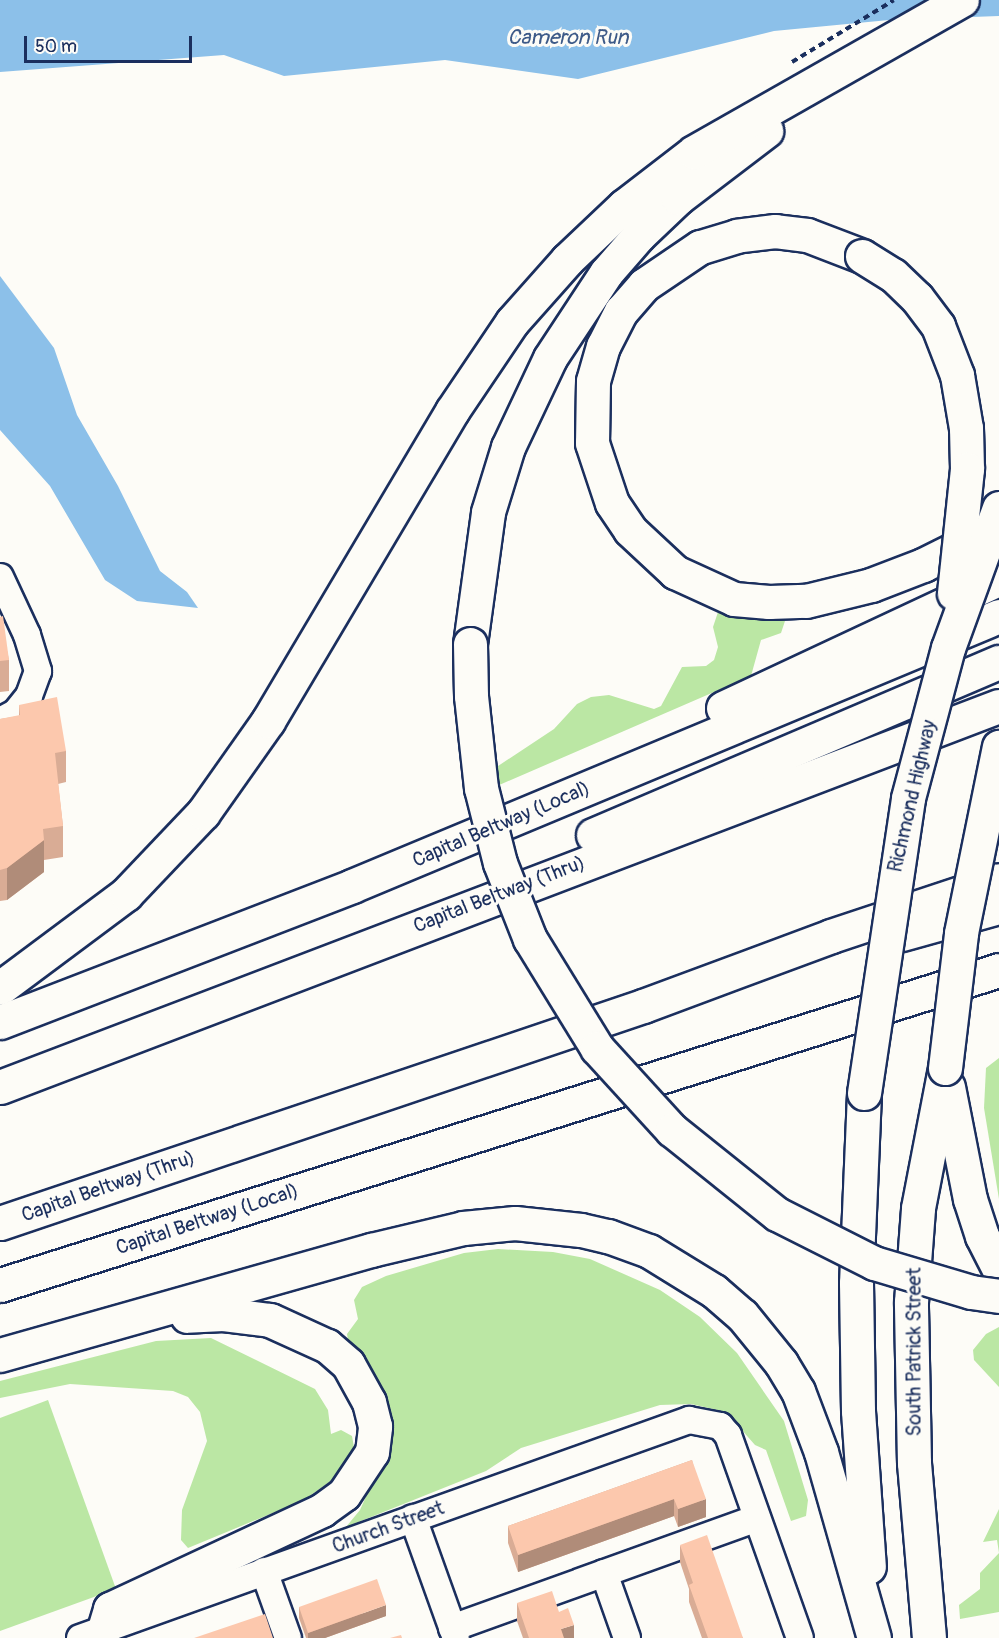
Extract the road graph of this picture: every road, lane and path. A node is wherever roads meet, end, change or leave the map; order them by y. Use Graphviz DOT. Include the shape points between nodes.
graph roads {
  1 [pos="962,0"];
  2 [pos="904,36"];
  3 [pos="999,508"];
  4 [pos="999,526"];
  5 [pos="0,577"];
  6 [pos="999,579"];
  7 [pos="999,616"];
  8 [pos="948,648"];
  9 [pos="999,662"];
  10 [pos="999,706"];
  11 [pos="0,720"];
  12 [pos="999,747"];
  13 [pos="594,786"];
  14 [pos="999,880"];
  15 [pos="999,907"];
  16 [pos="999,970"];
  17 [pos="0,988"];
  18 [pos="643,1006"];
  19 [pos="0,1022"];
  20 [pos="86,1052"];
  21 [pos="945,1068"];
  22 [pos="0,1087"];
  23 [pos="0,1224"];
  24 [pos="999,1269"];
  25 [pos="0,1285"];
  26 [pos="999,1296"];
  27 [pos="129,1321"];
  28 [pos="0,1354"];
  29 [pos="413,1518"];
  30 [pos="757,1518"];
  31 [pos="264,1571"];
  32 [pos="604,1573"];
  33 [pos="454,1633"];
  34 [pos="98,1635"];
  35 [pos="288,1638"];
  36 [pos="627,1638"];
  37 [pos="800,1638"];
  38 [pos="875,1638"];
  39 [pos="928,1638"];
  1 -- 2 [label="highway"];
  2 -- 17 [label="highway" via="694,152 624,206 567,260 512,322 452,411 238,767 167,853 97,919"];
  2 -- 26 [label="highway, bridge" via="755,138 678,198 639,235 572,322 530,397 508,447 488,512 470,644 471,696 489,829 513,900 555,984 619,1076 672,1130 777,1214 874,1263 971,1292"];
  3 -- 8 [label="highway, Richmond Highway, bridge"];
  4 -- 8 [label="highway, bridge" via="997,528 965,544 955,549 923,566 806,601 734,599 702,588 675,572 630,530 599,473 590,413 593,381 603,346 621,311 644,285 700,247 737,236 775,231 807,235 862,256 893,275 938,326 951,355 964,411 965,510 960,544 959,556"];
  5 -- 11 [label="street" via="27,635 38,671 29,696 15,713"];
  6 -- 13 [label="highway" via="652,741"];
  7 -- 13 [label="highway, Capital Beltway (Local)"];
  8 -- 38 [label="highway, Richmond Highway, bridge" via="908,798 895,864 864,1092 856,1283 858,1411"];
  9 -- 20 [label="highway"];
  10 -- 20 [label="highway, Capital Beltway (Thru)"];
  12 -- 21 [label="highway, bridge" via="961,933"];
  13 -- 19 [label="highway, Capital Beltway (Local)"];
  14 -- 18 [label="highway, Capital Beltway (Thru)" via="831,936"];
  15 -- 18 [label="highway"];
  16 -- 25 [label="highway, Capital Beltway (Local)"];
  18 -- 23 [label="highway, Capital Beltway (Thru)"];
  20 -- 22 [label="highway, Capital Beltway (Thru)"];
  21 -- 24 [label="highway" via="970,1199 982,1236"];
  21 -- 39 [label="highway, South Patrick Street" via="918,1208 912,1302 914,1462"];
  27 -- 28 [label="highway"];
  27 -- 34 [label="highway" via="223,1314 270,1320 303,1332 348,1364 369,1402 375,1426 372,1452 344,1494 298,1523 110,1609"];
  27 -- 38 [label="highway" via="371,1250 463,1228 515,1223 561,1227 608,1236 649,1251 684,1269 742,1316 792,1382 821,1452"];
  29 -- 30 [label="street, Church Street" via="673,1424 696,1420 720,1426 728,1435"];
  29 -- 31 [label="street, Church Street"];
  29 -- 33 [label="street"];
  30 -- 32 [label="street"];
  30 -- 37 [label="street"];
  31 -- 34 [label="street, Church Street"];
  31 -- 35 [label="street"];
  32 -- 33 [label="street"];
  32 -- 36 [label="street"];
}
